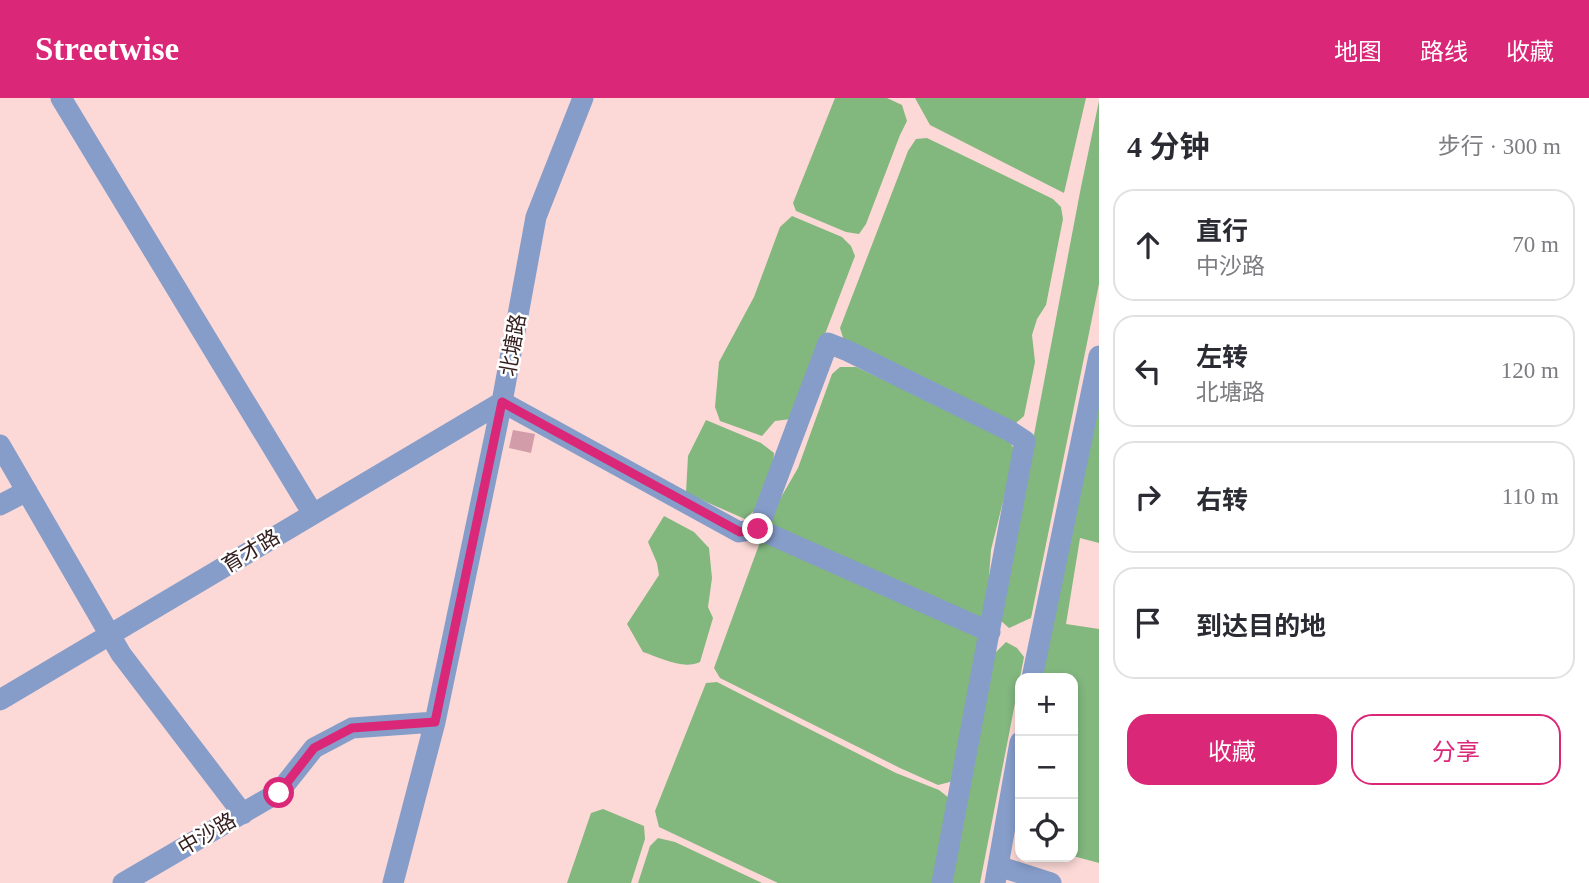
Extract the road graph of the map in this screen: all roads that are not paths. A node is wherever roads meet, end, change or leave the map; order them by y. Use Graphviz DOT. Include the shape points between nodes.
graph roads {
  1 [pos="61,98"];
  2 [pos="583,98"];
  3 [pos="1099,356"];
  4 [pos="502,402"];
  5 [pos="0,445"];
  6 [pos="27,491"];
  7 [pos="0,505"];
  8 [pos="313,514"];
  9 [pos="758,529"];
  10 [pos="990,632"];
  11 [pos="110,634"];
  12 [pos="1033,673"];
  13 [pos="0,700"];
  14 [pos="435,722"];
  15 [pos="1015,770"];
  16 [pos="243,814"];
  17 [pos="400,862"];
  18 [pos="996,874"];
  19 [pos="123,883"];
  20 [pos="393,883"];
  21 [pos="405,883"];
  22 [pos="942,883"];
  23 [pos="1051,883"];
  1 -- 8 [label="street"];
  2 -- 4 [label="street, 北塘路" via="536,217"];
  3 -- 12 [label="street"];
  4 -- 8 [label="street, 育才路"];
  4 -- 9 [label="street" via="740,532"];
  4 -- 14 [label="street, 北塘路"];
  5 -- 6 [label="street"];
  6 -- 7 [label="street"];
  6 -- 11 [label="street"];
  8 -- 11 [label="street, 育才路"];
  9 -- 10 [label="street"];
  9 -- 10 [label="street" via="828,343 848,351 1026,440"];
  10 -- 22 [label="street"];
  11 -- 13 [label="street, 育才路"];
  11 -- 16 [label="street"];
  14 -- 16 [label="street, 中沙路" via="352,728 314,748 279,793"];
  14 -- 17 [label="street, 北塘路"];
  15 -- 18 [label="street"];
  16 -- 19 [label="street, 中沙路"];
  17 -- 20 [label="street, 北塘路"];
  17 -- 21 [label="street"];
  18 -- 23 [label="street"];
}
